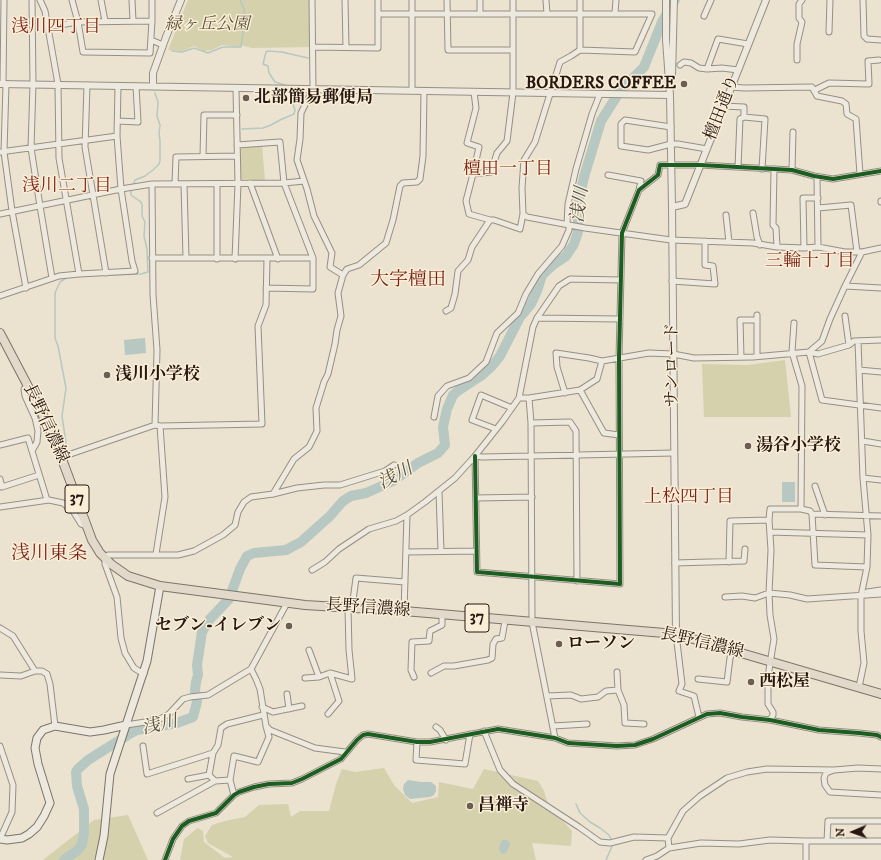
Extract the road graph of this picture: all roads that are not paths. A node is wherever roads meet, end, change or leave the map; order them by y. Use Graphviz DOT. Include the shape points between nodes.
graph roads {
  1 [pos="4,0"];
  2 [pos="32,0"];
  3 [pos="40,0"];
  4 [pos="72,0"];
  5 [pos="101,0"];
  6 [pos="132,0"];
  7 [pos="152,0"];
  8 [pos="181,0"];
  9 [pos="312,0"];
  10 [pos="346,0"];
  11 [pos="378,0"];
  12 [pos="412,0"];
  13 [pos="447,0"];
  14 [pos="480,0"];
  15 [pos="513,0"];
  16 [pos="546,0"];
  17 [pos="580,0"];
  18 [pos="616,0"];
  19 [pos="666,0"];
  20 [pos="674,0"];
  21 [pos="711,0"];
  22 [pos="766,0"];
  23 [pos="802,0"];
  24 [pos="830,0"];
  25 [pos="863,0"];
  26 [pos="615,13"];
  27 [pos="378,14"];
  28 [pos="447,14"];
  29 [pos="480,14"];
  30 [pos="546,14"];
  31 [pos="580,14"];
  32 [pos="412,15"];
  33 [pos="513,15"];
  34 [pos="704,16"];
  35 [pos="104,21"];
  36 [pos="133,21"];
  37 [pos="152,21"];
  38 [pos="78,22"];
  39 [pos="48,27"];
  40 [pos="829,32"];
  41 [pos="151,40"];
  42 [pos="881,40"];
  43 [pos="748,44"];
  44 [pos="163,45"];
  45 [pos="312,47"];
  46 [pos="346,47"];
  47 [pos="512,50"];
  48 [pos="580,50"];
  49 [pos="797,60"];
  50 [pos="879,60"];
  51 [pos="680,65"];
  52 [pos="707,69"];
  53 [pos="738,70"];
  54 [pos="3,84"];
  55 [pos="33,84"];
  56 [pos="58,84"];
  57 [pos="87,85"];
  58 [pos="118,86"];
  59 [pos="136,86"];
  60 [pos="153,86"];
  61 [pos="732,87"];
  62 [pos="236,88"];
  63 [pos="313,89"];
  64 [pos="814,90"];
  65 [pos="412,91"];
  66 [pos="424,91"];
  67 [pos="474,92"];
  68 [pos="513,93"];
  69 [pos="550,93"];
  70 [pos="602,94"];
  71 [pos="670,95"];
  72 [pos="723,106"];
  73 [pos="237,115"];
  74 [pos="744,117"];
  75 [pos="118,121"];
  76 [pos="671,127"];
  77 [pos="793,132"];
  78 [pos="117,136"];
  79 [pos="86,140"];
  80 [pos="58,144"];
  81 [pos="671,144"];
  82 [pos="237,145"];
  83 [pos="32,148"];
  84 [pos="707,149"];
  85 [pos="2,152"];
  86 [pos="203,156"];
  87 [pos="237,156"];
  88 [pos="671,165"];
  89 [pos="700,165"];
  90 [pos="738,167"];
  91 [pos="762,169"];
  92 [pos="774,169"];
  93 [pos="792,170"];
  94 [pos="881,171"];
  95 [pos="472,174"];
  96 [pos="860,174"];
  97 [pos="608,175"];
  98 [pos="817,177"];
  99 [pos="304,181"];
  100 [pos="284,183"];
  101 [pos="152,184"];
  102 [pos="175,184"];
  103 [pos="184,184"];
  104 [pos="217,184"];
  105 [pos="238,184"];
  106 [pos="250,184"];
  107 [pos="121,189"];
  108 [pos="638,190"];
  109 [pos="92,195"];
  110 [pos="818,198"];
  111 [pos="66,200"];
  112 [pos="40,206"];
  113 [pos="672,207"];
  114 [pos="818,208"];
  115 [pos="12,211"];
  116 [pos="753,213"];
  117 [pos="0,214"];
  118 [pos="523,214"];
  119 [pos="726,216"];
  120 [pos="490,220"];
  121 [pos="569,225"];
  122 [pos="622,233"];
  123 [pos="672,240"];
  124 [pos="705,241"];
  125 [pos="729,242"];
  126 [pos="760,245"];
  127 [pos="777,247"];
  128 [pos="818,247"];
  129 [pos="804,248"];
  130 [pos="881,248"];
  131 [pos="859,252"];
  132 [pos="152,258"];
  133 [pos="186,258"];
  134 [pos="312,258"];
  135 [pos="216,259"];
  136 [pos="235,259"];
  137 [pos="267,259"];
  138 [pos="278,259"];
  139 [pos="106,273"];
  140 [pos="79,274"];
  141 [pos="342,275"];
  142 [pos="52,278"];
  143 [pos="621,280"];
  144 [pos="672,281"];
  145 [pos="845,286"];
  146 [pos="26,288"];
  147 [pos="266,288"];
  148 [pos="881,288"];
  149 [pos="0,296"];
  150 [pos="446,311"];
  151 [pos="845,316"];
  152 [pos="537,318"];
  153 [pos="620,319"];
  154 [pos="794,323"];
  155 [pos="1,337"];
  156 [pos="881,340"];
  157 [pos="858,341"];
  158 [pos="849,345"];
  159 [pos="792,352"];
  160 [pos="809,352"];
  161 [pos="673,354"];
  162 [pos="757,356"];
  163 [pos="741,357"];
  164 [pos="619,358"];
  165 [pos="602,361"];
  166 [pos="859,370"];
  167 [pos="881,372"];
  168 [pos="28,386"];
  169 [pos="580,390"];
  170 [pos="565,393"];
  171 [pos="519,398"];
  172 [pos="529,398"];
  173 [pos="859,405"];
  174 [pos="512,408"];
  175 [pos="881,408"];
  176 [pos="434,417"];
  177 [pos="531,422"];
  178 [pos="158,425"];
  179 [pos="496,429"];
  180 [pos="619,434"];
  181 [pos="862,441"];
  182 [pos="881,444"];
  183 [pos="0,446"];
  184 [pos="32,451"];
  185 [pos="674,453"];
  186 [pos="577,454"];
  187 [pos="619,454"];
  188 [pos="475,456"];
  189 [pos="531,456"];
  190 [pos="62,457"];
  191 [pos="394,465"];
  192 [pos="39,475"];
  193 [pos="863,478"];
  194 [pos="0,479"];
  195 [pos="881,480"];
  196 [pos="815,486"];
  197 [pos="439,492"];
  198 [pos="273,494"];
  199 [pos="532,497"];
  200 [pos="476,498"];
  201 [pos="47,500"];
  202 [pos="0,507"];
  203 [pos="801,509"];
  204 [pos="812,514"];
  205 [pos="825,514"];
  206 [pos="867,514"];
  207 [pos="407,515"];
  208 [pos="881,516"];
  209 [pos="768,520"];
  210 [pos="86,526"];
  211 [pos="770,532"];
  212 [pos="813,533"];
  213 [pos="868,535"];
  214 [pos="745,549"];
  215 [pos="441,551"];
  216 [pos="476,551"];
  217 [pos="406,552"];
  218 [pos="156,554"];
  219 [pos="106,558"];
  220 [pos="729,562"];
  221 [pos="675,563"];
  222 [pos="867,567"];
  223 [pos="312,570"];
  224 [pos="533,576"];
  225 [pos="577,580"];
  226 [pos="405,582"];
  227 [pos="160,586"];
  228 [pos="881,590"];
  229 [pos="769,593"];
  230 [pos="881,594"];
  231 [pos="861,595"];
  232 [pos="725,597"];
  233 [pos="287,603"];
  234 [pos="350,608"];
  235 [pos="404,611"];
  236 [pos="442,615"];
  237 [pos="505,621"];
  238 [pos="532,622"];
  239 [pos="0,628"];
  240 [pos="676,634"];
  241 [pos="309,650"];
  242 [pos="733,650"];
  243 [pos="770,661"];
  244 [pos="251,669"];
  245 [pos="35,671"];
  246 [pos="617,672"];
  247 [pos="330,673"];
  248 [pos="431,673"];
  249 [pos="144,674"];
  250 [pos="0,675"];
  251 [pos="319,677"];
  252 [pos="414,677"];
  253 [pos="305,678"];
  254 [pos="698,679"];
  255 [pos="859,687"];
  256 [pos="618,690"];
  257 [pos="287,694"];
  258 [pos="881,694"];
  259 [pos="547,696"];
  260 [pos="302,706"];
  261 [pos="262,707"];
  262 [pos="290,709"];
  263 [pos="328,714"];
  264 [pos="263,715"];
  265 [pos="699,717"];
  266 [pos="770,720"];
  267 [pos="587,724"];
  268 [pos="644,724"];
  269 [pos="55,726"];
  270 [pos="266,726"];
  271 [pos="553,726"];
  272 [pos="436,727"];
  273 [pos="125,728"];
  274 [pos="484,731"];
  275 [pos="470,734"];
  276 [pos="881,737"];
  277 [pos="555,738"];
  278 [pos="446,740"];
  279 [pos="417,742"];
  280 [pos="0,746"];
  281 [pos="143,746"];
  282 [pos="345,752"];
  283 [pos="213,753"];
  284 [pos="881,769"];
  285 [pos="834,770"];
  286 [pos="209,775"];
  287 [pos="188,779"];
  288 [pos="230,780"];
  289 [pos="215,781"];
  290 [pos="234,795"];
  291 [pos="881,795"];
  292 [pos="157,813"];
  293 [pos="881,821"];
  294 [pos="668,838"];
  295 [pos="0,839"];
  296 [pos="806,841"];
  297 [pos="827,841"];
  298 [pos="881,841"];
  299 [pos="669,848"];
  300 [pos="99,860"];
  301 [pos="165,860"];
  302 [pos="646,860"];
  303 [pos="806,860"];
  1 -- 54 [label="street"];
  2 -- 55 [label="street"];
  3 -- 39 [label="street"];
  4 -- 38 [label="street"];
  5 -- 35 [label="street"];
  6 -- 36 [label="street"];
  7 -- 37 [label="street"];
  8 -- 44 [label="street"];
  9 -- 45 [label="street"];
  10 -- 46 [label="street"];
  11 -- 27 [label="street"];
  12 -- 32 [label="street"];
  13 -- 28 [label="street"];
  14 -- 29 [label="street"];
  15 -- 33 [label="street"];
  16 -- 30 [label="street"];
  17 -- 31 [label="street"];
  18 -- 26 [label="street"];
  19 -- 71 [label="street, サンロード"];
  20 -- 71 [label="street, サンロード"];
  21 -- 34 [label="street"];
  22 -- 43 [label="street, 檀田通り"];
  23 -- 49 [label="street"];
  24 -- 40 [label="street"];
  25 -- 42 [label="street" via="864,36 867,39"];
  26 -- 31 [label="street"];
  26 -- 48 [label="street" via="652,14 635,52"];
  27 -- 32 [label="street"];
  27 -- 46 [label="street" via="378,48"];
  28 -- 29 [label="street"];
  28 -- 32 [label="street"];
  28 -- 47 [label="street" via="448,50"];
  29 -- 33 [label="street"];
  30 -- 31 [label="street"];
  30 -- 33 [label="street"];
  31 -- 48 [label="street"];
  32 -- 65 [label="street"];
  33 -- 47 [label="street"];
  35 -- 36 [label="street"];
  35 -- 38 [label="street"];
  36 -- 37 [label="street"];
  37 -- 41 [label="street"];
  38 -- 39 [label="street"];
  38 -- 41 [label="street" via="83,52 150,53"];
  39 -- 56 [label="street"];
  41 -- 44 [label="street"];
  43 -- 52 [label="street" via="718,39"];
  43 -- 53 [label="street, 檀田通り"];
  44 -- 60 [label="street" via="153,73"];
  45 -- 46 [label="street"];
  45 -- 63 [label="street"];
  47 -- 68 [label="street"];
  48 -- 69 [label="street" via="560,62"];
  50 -- 64 [label="street" via="868,61 869,84 828,83"];
  51 -- 52 [label="street" via="684,62 691,63"];
  52 -- 53 [label="street"];
  53 -- 61 [label="street, 檀田通り"];
  54 -- 55 [label="street"];
  54 -- 85 [label="street"];
  55 -- 56 [label="street"];
  55 -- 83 [label="street"];
  56 -- 57 [label="street"];
  56 -- 80 [label="street"];
  57 -- 58 [label="street"];
  57 -- 79 [label="street"];
  58 -- 59 [label="street"];
  58 -- 75 [label="street"];
  59 -- 60 [label="street"];
  59 -- 75 [label="street" via="138,122"];
  60 -- 62 [label="street"];
  61 -- 64 [label="street" via="812,87"];
  61 -- 72 [label="street, 檀田通り"];
  62 -- 63 [label="street"];
  62 -- 73 [label="street"];
  63 -- 65 [label="street"];
  63 -- 99 [label="street" via="301,113 297,160"];
  64 -- 96 [label="street" via="817,96 842,101 846,104 848,114 856,119"];
  65 -- 66 [label="street"];
  66 -- 67 [label="street"];
  66 -- 141 [label="street" via="420,179 400,186 386,243 360,265 347,269"];
  67 -- 68 [label="street"];
  67 -- 95 [label="street" via="476,108 467,143 479,147"];
  68 -- 69 [label="street"];
  68 -- 95 [label="street" via="507,142 497,153 491,172"];
  69 -- 70 [label="street"];
  69 -- 118 [label="street" via="535,142 524,160"];
  70 -- 71 [label="street"];
  70 -- 121 [label="street" via="592,114 576,169 568,204"];
  71 -- 76 [label="street, サンロード"];
  72 -- 74 [label="street" via="744,107"];
  72 -- 84 [label="street, 檀田通り"];
  73 -- 82 [label="street"];
  73 -- 86 [label="street" via="204,114"];
  74 -- 90 [label="street" via="740,119"];
  74 -- 91 [label="street" via="765,119"];
  75 -- 78 [label="street"];
  76 -- 81 [label="street, サンロード"];
  76 -- 81 [label="street" via="625,120 621,124 621,146 648,150"];
  77 -- 93 [label="street"];
  78 -- 79 [label="street"];
  78 -- 107 [label="street"];
  79 -- 80 [label="street"];
  79 -- 109 [label="street"];
  80 -- 83 [label="street"];
  80 -- 111 [label="street"];
  81 -- 84 [label="street"];
  81 -- 88 [label="street, サンロード"];
  82 -- 87 [label="street"];
  82 -- 100 [label="street" via="280,142"];
  83 -- 85 [label="street"];
  83 -- 112 [label="street"];
  84 -- 89 [label="street, 檀田通り"];
  85 -- 115 [label="street"];
  86 -- 87 [label="street"];
  86 -- 102 [label="street" via="176,157"];
  87 -- 105 [label="street"];
  88 -- 89 [label="street"];
  88 -- 108 [label="street" via="660,165 658,175"];
  88 -- 113 [label="street, サンロード"];
  89 -- 90 [label="street"];
  89 -- 113 [label="street, 檀田通り" via="685,204"];
  90 -- 91 [label="street"];
  91 -- 92 [label="street"];
  92 -- 93 [label="street"];
  92 -- 127 [label="street" via="773,225 776,228"];
  93 -- 98 [label="street"];
  94 -- 96 [label="street"];
  95 -- 120 [label="street" via="466,201 469,214"];
  96 -- 98 [label="street" via="833,179"];
  97 -- 108 [label="street" via="641,180"];
  98 -- 110 [label="street"];
  99 -- 100 [label="street"];
  99 -- 141 [label="street" via="314,216 332,253 330,267"];
  100 -- 106 [label="street"];
  100 -- 134 [label="street"];
  101 -- 102 [label="street"];
  101 -- 107 [label="street"];
  101 -- 132 [label="street"];
  102 -- 103 [label="street"];
  103 -- 104 [label="street"];
  103 -- 133 [label="street"];
  104 -- 105 [label="street"];
  104 -- 135 [label="street"];
  105 -- 106 [label="street"];
  105 -- 136 [label="street"];
  106 -- 138 [label="street"];
  107 -- 109 [label="street"];
  107 -- 139 [label="street" via="135,272"];
  108 -- 122 [label="street"];
  109 -- 111 [label="street"];
  109 -- 139 [label="street"];
  110 -- 114 [label="street"];
  110 -- 129 [label="street" via="803,198"];
  111 -- 112 [label="street"];
  111 -- 140 [label="street"];
  112 -- 115 [label="street"];
  112 -- 142 [label="street"];
  113 -- 123 [label="street, サンロード"];
  114 -- 128 [label="street"];
  114 -- 131 [label="street" via="852,205"];
  115 -- 117 [label="street"];
  115 -- 146 [label="street"];
  116 -- 126 [label="street"];
  118 -- 120 [label="street" via="520,230"];
  118 -- 121 [label="street"];
  119 -- 125 [label="street"];
  120 -- 150 [label="street" via="472,247 468,260 458,271 451,308"];
  121 -- 122 [label="street"];
  121 -- 176 [label="street" via="562,246 538,274 518,313 497,333 486,362 469,378 447,386 438,396"];
  122 -- 123 [label="street"];
  122 -- 143 [label="street"];
  123 -- 124 [label="street"];
  123 -- 144 [label="street, サンロード"];
  124 -- 125 [label="street"];
  124 -- 144 [label="street" via="705,265 713,266 715,284"];
  125 -- 126 [label="street"];
  126 -- 127 [label="street"];
  127 -- 129 [label="street"];
  128 -- 129 [label="street"];
  128 -- 131 [label="street"];
  130 -- 131 [label="street"];
  131 -- 145 [label="street"];
  132 -- 133 [label="street"];
  132 -- 178 [label="street"];
  133 -- 135 [label="street"];
  134 -- 138 [label="street"];
  134 -- 147 [label="street" via="312,289"];
  135 -- 136 [label="street"];
  136 -- 137 [label="street"];
  137 -- 138 [label="street"];
  137 -- 147 [label="street"];
  139 -- 140 [label="street"];
  140 -- 142 [label="street"];
  141 -- 198 [label="street" via="338,293 341,316 328,374 316,408 317,431 309,447 294,459"];
  142 -- 146 [label="street"];
  143 -- 152 [label="street" via="570,279 559,286"];
  143 -- 153 [label="street"];
  144 -- 161 [label="street, サンロード"];
  145 -- 148 [label="street"];
  145 -- 160 [label="street" via="822,341"];
  146 -- 149 [label="street"];
  147 -- 178 [label="street" via="266,305 258,326 262,424"];
  151 -- 158 [label="street"];
  152 -- 153 [label="street"];
  152 -- 171 [label="street"];
  153 -- 164 [label="street"];
  154 -- 159 [label="street"];
  155 -- 168 [label="main road, 長野信濃線 / 37"];
  156 -- 157 [label="street"];
  157 -- 158 [label="street"];
  157 -- 166 [label="street"];
  158 -- 160 [label="street" via="818,354"];
  159 -- 160 [label="street"];
  159 -- 162 [label="street"];
  159 -- 203 [label="street" via="802,386"];
  160 -- 173 [label="street" via="822,400"];
  161 -- 163 [label="street" via="694,358"];
  161 -- 164 [label="street" via="649,353"];
  161 -- 185 [label="street, サンロード"];
  162 -- 163 [label="street"];
  162 -- 163 [label="street" via="757,318 740,320"];
  164 -- 165 [label="street"];
  164 -- 180 [label="street"];
  165 -- 169 [label="street" via="597,379"];
  165 -- 170 [label="street" via="556,353"];
  166 -- 167 [label="street"];
  166 -- 173 [label="street"];
  168 -- 184 [label="street" via="24,389 24,396 35,418 38,431 37,442"];
  168 -- 190 [label="main road, 長野信濃線 / 37"];
  169 -- 170 [label="street"];
  169 -- 180 [label="street" via="604,434"];
  170 -- 172 [label="street"];
  171 -- 172 [label="street"];
  171 -- 174 [label="street"];
  172 -- 177 [label="street"];
  173 -- 175 [label="street"];
  173 -- 181 [label="street"];
  174 -- 179 [label="street"];
  174 -- 179 [label="street" via="481,396 472,420"];
  177 -- 186 [label="street" via="570,422 576,431"];
  177 -- 189 [label="street"];
  178 -- 190 [label="street"];
  178 -- 218 [label="street" via="165,497"];
  179 -- 188 [label="street"];
  180 -- 187 [label="street"];
  181 -- 182 [label="street"];
  181 -- 193 [label="street"];
  183 -- 184 [label="street" via="28,438"];
  184 -- 192 [label="street"];
  185 -- 187 [label="street"];
  185 -- 221 [label="street, サンロード"];
  186 -- 187 [label="street"];
  186 -- 189 [label="street"];
  186 -- 225 [label="street"];
  187 -- 225 [label="street" via="620,584"];
  188 -- 189 [label="street"];
  188 -- 197 [label="street"];
  188 -- 200 [label="street"];
  189 -- 199 [label="street"];
  190 -- 210 [label="main road, 長野信濃線 / 37"];
  191 -- 198 [label="street" via="385,471 340,485 297,488"];
  192 -- 194 [label="street" via="2,487"];
  192 -- 201 [label="street"];
  193 -- 195 [label="street"];
  193 -- 206 [label="street"];
  196 -- 205 [label="street"];
  197 -- 207 [label="street"];
  197 -- 215 [label="street"];
  198 -- 218 [label="street" via="251,497 244,502 235,525 223,535 194,551 178,555"];
  199 -- 200 [label="street"];
  199 -- 224 [label="street"];
  200 -- 216 [label="street"];
  201 -- 202 [label="street"];
  201 -- 210 [label="street" via="63,503 73,510 81,524"];
  203 -- 204 [label="street"];
  203 -- 209 [label="street" via="770,509"];
  204 -- 205 [label="street"];
  204 -- 212 [label="street"];
  205 -- 206 [label="street"];
  206 -- 208 [label="street"];
  206 -- 213 [label="street"];
  207 -- 217 [label="street"];
  207 -- 223 [label="street" via="369,529"];
  209 -- 211 [label="street"];
  209 -- 220 [label="street" via="730,521"];
  210 -- 219 [label="main road, 長野信濃線 / 37" via="100,553"];
  211 -- 212 [label="street"];
  211 -- 229 [label="street"];
  212 -- 213 [label="street"];
  212 -- 222 [label="street" via="815,565"];
  213 -- 222 [label="street"];
  214 -- 220 [label="street" via="744,561"];
  215 -- 216 [label="street"];
  215 -- 217 [label="street"];
  216 -- 224 [label="street" via="477,572"];
  217 -- 226 [label="street"];
  218 -- 219 [label="street" via="108,555"];
  219 -- 227 [label="main road, 長野信濃線 / 37" via="128,576"];
  219 -- 249 [label="street" via="105,564 117,598 125,653 134,668"];
  220 -- 221 [label="street"];
  221 -- 240 [label="street, サンロード"];
  222 -- 231 [label="street"];
  224 -- 225 [label="street"];
  224 -- 238 [label="street"];
  226 -- 234 [label="street" via="356,578"];
  226 -- 235 [label="street"];
  227 -- 233 [label="main road, 長野信濃線 / 37"];
  227 -- 249 [label="main road"];
  228 -- 231 [label="street"];
  229 -- 231 [label="street" via="807,599"];
  229 -- 232 [label="street" via="755,598"];
  229 -- 243 [label="street" via="774,639"];
  230 -- 231 [label="street"];
  231 -- 255 [label="street" via="864,664"];
  233 -- 234 [label="main road, 長野信濃線 / 37"];
  233 -- 244 [label="street"];
  234 -- 235 [label="main road, 長野信濃線 / 37"];
  234 -- 247 [label="street" via="349,650 352,679"];
  235 -- 236 [label="main road, 長野信濃線 / 37"];
  236 -- 237 [label="main road, 長野信濃線 / 37"];
  236 -- 252 [label="street" via="442,626 430,631 429,642 412,642 410,670"];
  237 -- 238 [label="main road, 長野信濃線 / 37"];
  237 -- 248 [label="street" via="502,638 496,639 492,644 492,658 444,666"];
  238 -- 240 [label="main road, 長野信濃線 / 37"];
  238 -- 259 [label="street"];
  239 -- 245 [label="street" via="13,636"];
  240 -- 242 [label="main road, 長野信濃線 / 37"];
  240 -- 265 [label="street" via="682,684 680,691 694,696"];
  241 -- 251 [label="street"];
  242 -- 243 [label="main road, 長野信濃線 / 37"];
  242 -- 254 [label="street" via="727,682"];
  243 -- 255 [label="main road, 長野信濃線 / 37"];
  243 -- 266 [label="street" via="768,704 773,715"];
  244 -- 261 [label="street" via="260,689"];
  244 -- 273 [label="street" via="205,696 183,699 170,714 158,720"];
  245 -- 250 [label="street" via="21,676"];
  245 -- 269 [label="street" via="47,674"];
  246 -- 256 [label="street"];
  247 -- 251 [label="street"];
  247 -- 263 [label="street" via="339,701"];
  249 -- 273 [label="main road"];
  251 -- 253 [label="street"];
  255 -- 258 [label="main road, 長野信濃線 / 37"];
  256 -- 259 [label="street" via="606,691 598,697"];
  256 -- 268 [label="street" via="624,705 625,723"];
  257 -- 262 [label="street"];
  259 -- 271 [label="street"];
  260 -- 262 [label="street"];
  261 -- 262 [label="street" via="273,712"];
  261 -- 264 [label="street"];
  264 -- 270 [label="street"];
  264 -- 283 [label="street" via="227,724 221,728 218,745"];
  265 -- 266 [label="street" via="720,713"];
  265 -- 277 [label="street" via="635,745 568,743"];
  266 -- 276 [label="street" via="819,730"];
  267 -- 271 [label="street"];
  269 -- 273 [label="main road" via="90,732"];
  269 -- 295 [label="main road" via="43,730 37,738 35,748 50,803 44,816 37,827 22,838"];
  270 -- 282 [label="street" via="270,730 315,748"];
  270 -- 288 [label="street" via="269,737 258,762 234,756"];
  271 -- 277 [label="street"];
  272 -- 278 [label="street"];
  273 -- 300 [label="main road" via="110,774"];
  274 -- 275 [label="street"];
  274 -- 277 [label="street" via="498,729"];
  274 -- 294 [label="street" via="500,770 513,784 600,842 610,843 634,836"];
  275 -- 278 [label="street"];
  275 -- 279 [label="street" via="466,764 416,760"];
  278 -- 279 [label="street"];
  279 -- 282 [label="street" via="368,734 363,735"];
  280 -- 295 [label="street" via="13,785 12,812"];
  281 -- 283 [label="street" via="147,774"];
  282 -- 290 [label="street" via="341,759 292,783 254,787"];
  283 -- 286 [label="street"];
  284 -- 285 [label="street"];
  285 -- 291 [label="street" via="826,772 824,778 830,792"];
  285 -- 294 [label="street" via="767,769 727,778 700,796 684,811"];
  286 -- 287 [label="street"];
  286 -- 289 [label="street"];
  288 -- 289 [label="street"];
  288 -- 290 [label="street"];
  289 -- 292 [label="street"];
  290 -- 301 [label="street" via="216,813 182,826 173,839"];
  293 -- 297 [label="street" via="828,821"];
  294 -- 299 [label="street"];
  296 -- 297 [label="street"];
  296 -- 299 [label="street" via="701,843"];
  296 -- 303 [label="street"];
  297 -- 298 [label="street"];
  299 -- 302 [label="street"];
}
